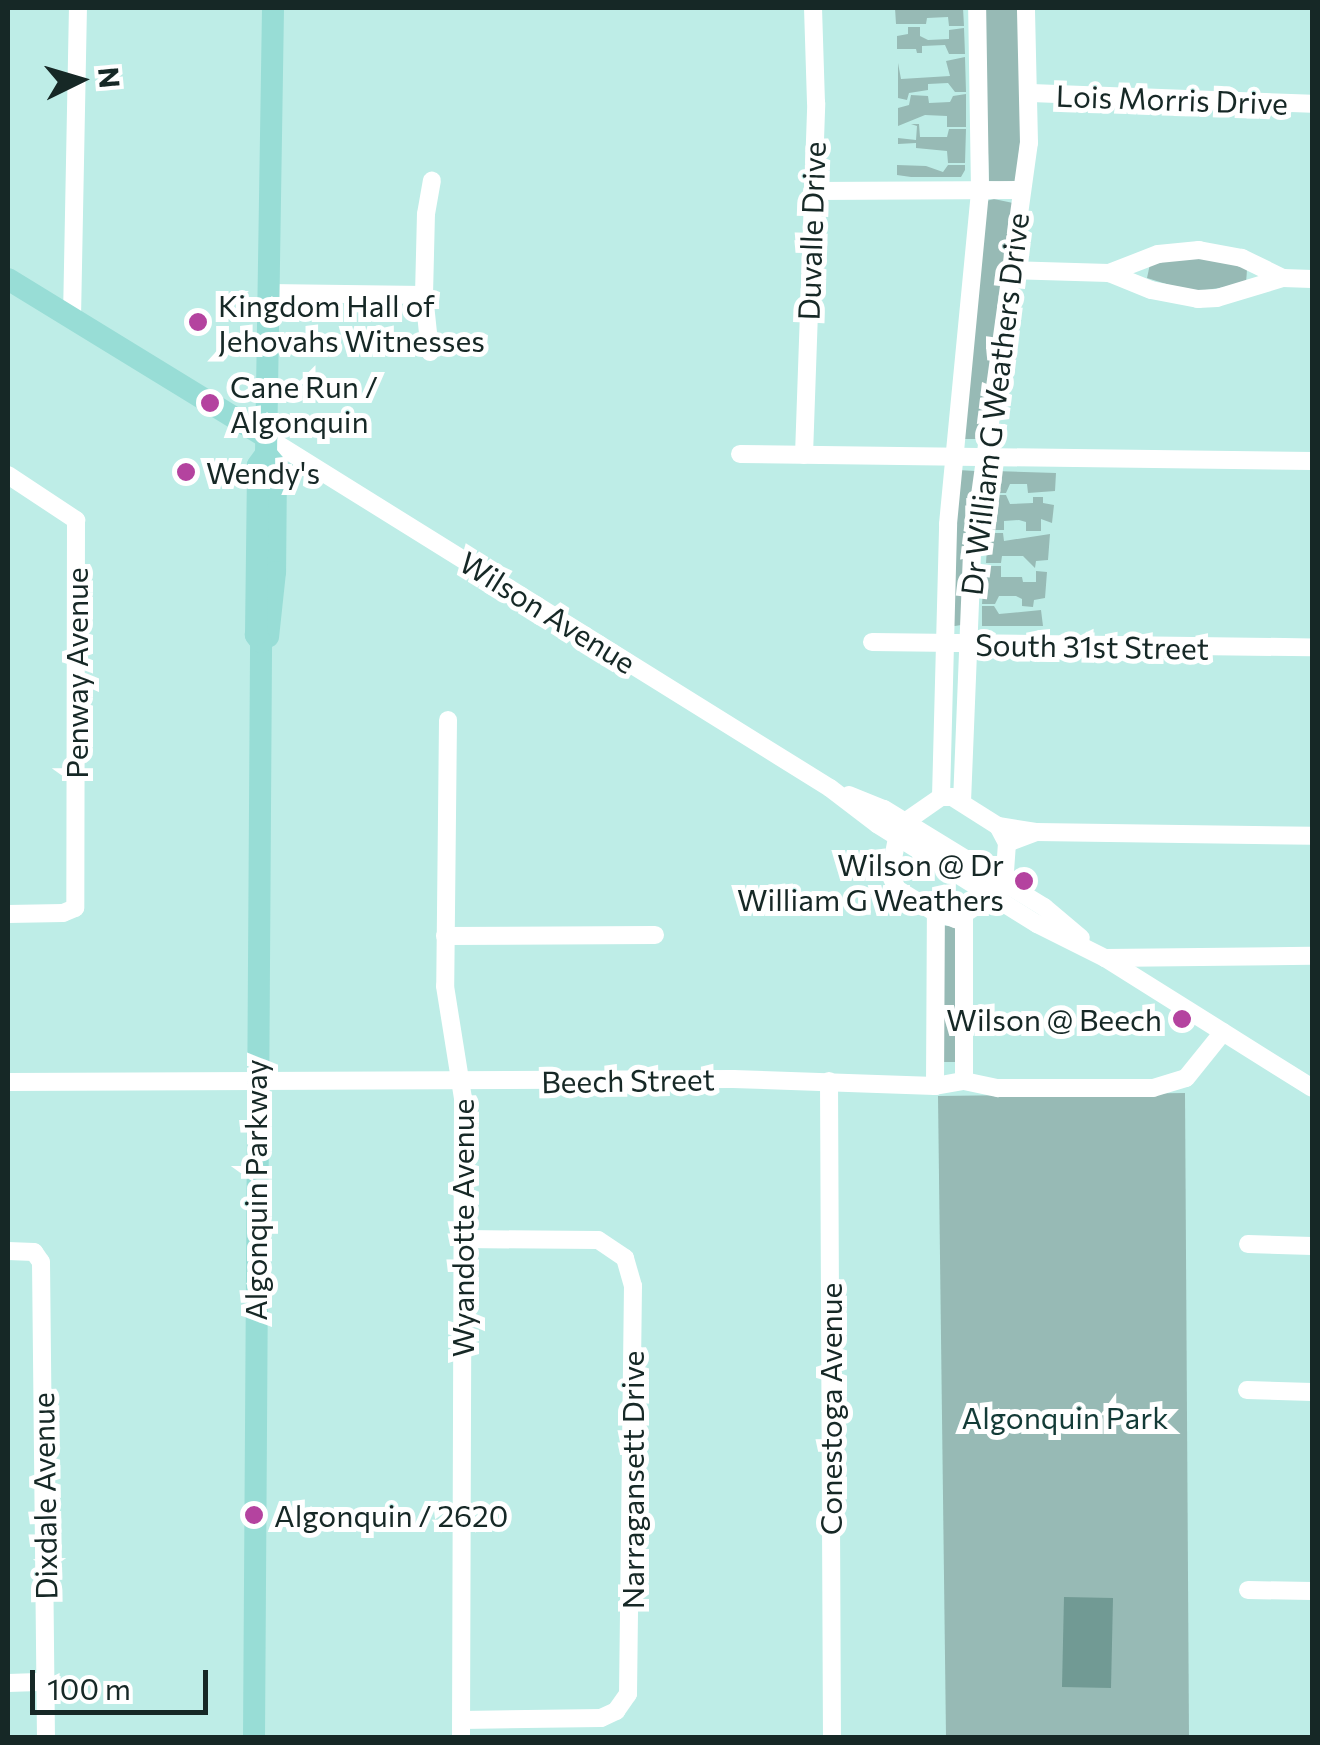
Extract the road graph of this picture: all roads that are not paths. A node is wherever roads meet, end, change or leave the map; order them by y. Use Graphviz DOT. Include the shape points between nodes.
graph roads {
  1 [pos="78,8"];
  2 [pos="273,8"];
  3 [pos="813,8"];
  4 [pos="977,8"];
  5 [pos="1026,8"];
  6 [pos="1030,93"];
  7 [pos="1312,104"];
  8 [pos="432,181"];
  9 [pos="980,190"];
  10 [pos="1022,190"];
  11 [pos="812,191"];
  12 [pos="1011,270"];
  13 [pos="1108,273"];
  14 [pos="8,278"];
  15 [pos="1283,278"];
  16 [pos="1312,279"];
  17 [pos="268,292"];
  18 [pos="424,295"];
  19 [pos="72,318"];
  20 [pos="430,352"];
  21 [pos="266,445"];
  22 [pos="740,454"];
  23 [pos="804,454"];
  24 [pos="954,456"];
  25 [pos="983,457"];
  26 [pos="1312,461"];
  27 [pos="8,475"];
  28 [pos="872,642"];
  29 [pos="942,644"];
  30 [pos="965,644"];
  31 [pos="1312,647"];
  32 [pos="448,720"];
  33 [pos="941,796"];
  34 [pos="962,802"];
  35 [pos="901,829"];
  36 [pos="1002,834"];
  37 [pos="1312,836"];
  38 [pos="996,888"];
  39 [pos="936,913"];
  40 [pos="8,914"];
  41 [pos="964,917"];
  42 [pos="446,936"];
  43 [pos="655,936"];
  44 [pos="1312,956"];
  45 [pos="1104,958"];
  46 [pos="1224,1032"];
  47 [pos="460,1081"];
  48 [pos="829,1081"];
  49 [pos="964,1081"];
  50 [pos="8,1082"];
  51 [pos="256,1082"];
  52 [pos="935,1086"];
  53 [pos="1312,1088"];
  54 [pos="463,1239"];
  55 [pos="1248,1244"];
  56 [pos="1312,1246"];
  57 [pos="8,1251"];
  58 [pos="1247,1390"];
  59 [pos="1312,1392"];
  60 [pos="1248,1590"];
  61 [pos="1312,1591"];
  62 [pos="46,1682"];
  63 [pos="8,1683"];
  64 [pos="462,1729"];
  65 [pos="46,1738"];
  66 [pos="254,1738"];
  67 [pos="832,1738"];
  1 -- 19 [label="street"];
  2 -- 17 [label="main road, Algonquin Parkway"];
  3 -- 11 [label="street, Duvalle Drive"];
  4 -- 9 [label="street, Dr William G Weathers Drive"];
  5 -- 6 [label="street, Dr William G Weathers Drive"];
  6 -- 7 [label="street, Lois Morris Drive"];
  6 -- 10 [label="street, Dr William G Weathers Drive"];
  8 -- 18 [label="street"];
  9 -- 10 [label="street"];
  9 -- 11 [label="street"];
  9 -- 24 [label="street, Dr William G Weathers Drive"];
  10 -- 12 [label="street, Dr William G Weathers Drive"];
  11 -- 23 [label="street, Duvalle Drive"];
  12 -- 13 [label="street"];
  12 -- 25 [label="street, Dr William G Weathers Drive"];
  13 -- 15 [label="street" via="1198,300"];
  13 -- 15 [label="street" via="1158,254 1199,250 1242,258"];
  14 -- 19 [label="main road"];
  15 -- 16 [label="street"];
  17 -- 18 [label="street"];
  17 -- 21 [label="main road, Algonquin Parkway"];
  18 -- 20 [label="street"];
  19 -- 21 [label="main road"];
  21 -- 35 [label="street, Wilson Avenue"];
  21 -- 51 [label="main road, Algonquin Parkway" via="258,466"];
  22 -- 23 [label="street"];
  23 -- 24 [label="street"];
  24 -- 25 [label="street"];
  24 -- 29 [label="street, Dr William G Weathers Drive"];
  25 -- 26 [label="street"];
  25 -- 30 [label="street, Dr William G Weathers Drive"];
  27 -- 40 [label="street, Penway Avenue" via="76,520 74,908"];
  28 -- 29 [label="street, South 31st Street"];
  29 -- 30 [label="street, South 31st Street"];
  29 -- 33 [label="street, Dr William G Weathers Drive"];
  30 -- 31 [label="street, South 31st Street"];
  30 -- 34 [label="street, Dr William G Weathers Drive"];
  32 -- 42 [label="street, Wyandotte Avenue"];
  33 -- 34 [label="street"];
  33 -- 35 [label="street"];
  34 -- 36 [label="street"];
  35 -- 38 [label="street, Wilson Avenue"];
  35 -- 39 [label="street" via="890,862 893,882"];
  36 -- 37 [label="street"];
  36 -- 38 [label="street"];
  38 -- 41 [label="street"];
  38 -- 45 [label="street, Wilson Avenue"];
  39 -- 41 [label="street"];
  39 -- 52 [label="street"];
  41 -- 49 [label="street"];
  42 -- 43 [label="street"];
  42 -- 47 [label="street, Wyandotte Avenue" via="447,1004"];
  44 -- 45 [label="street"];
  45 -- 46 [label="street, Wilson Avenue"];
  46 -- 49 [label="street, Beech Street" via="1199,1066 1171,1085 998,1088"];
  46 -- 53 [label="street, Wilson Avenue"];
  47 -- 48 [label="street, Beech Street"];
  47 -- 51 [label="street, Beech Street"];
  47 -- 54 [label="street, Wyandotte Avenue"];
  48 -- 52 [label="street, Beech Street"];
  48 -- 67 [label="street, Conestoga Avenue"];
  49 -- 52 [label="street, Beech Street"];
  50 -- 51 [label="street, Beech Street"];
  51 -- 66 [label="main road, Algonquin Parkway"];
  54 -- 64 [label="street, Wyandotte Avenue"];
  54 -- 64 [label="street, Narragansett Drive" via="598,1240 616,1249 629,1266 632,1343 628,1694 601,1718"];
  55 -- 56 [label="street"];
  57 -- 62 [label="street, Dixdale Avenue" via="38,1255 42,1290"];
  58 -- 59 [label="street"];
  60 -- 61 [label="street"];
  62 -- 63 [label="street"];
  62 -- 65 [label="street, Dixdale Avenue"];
}
